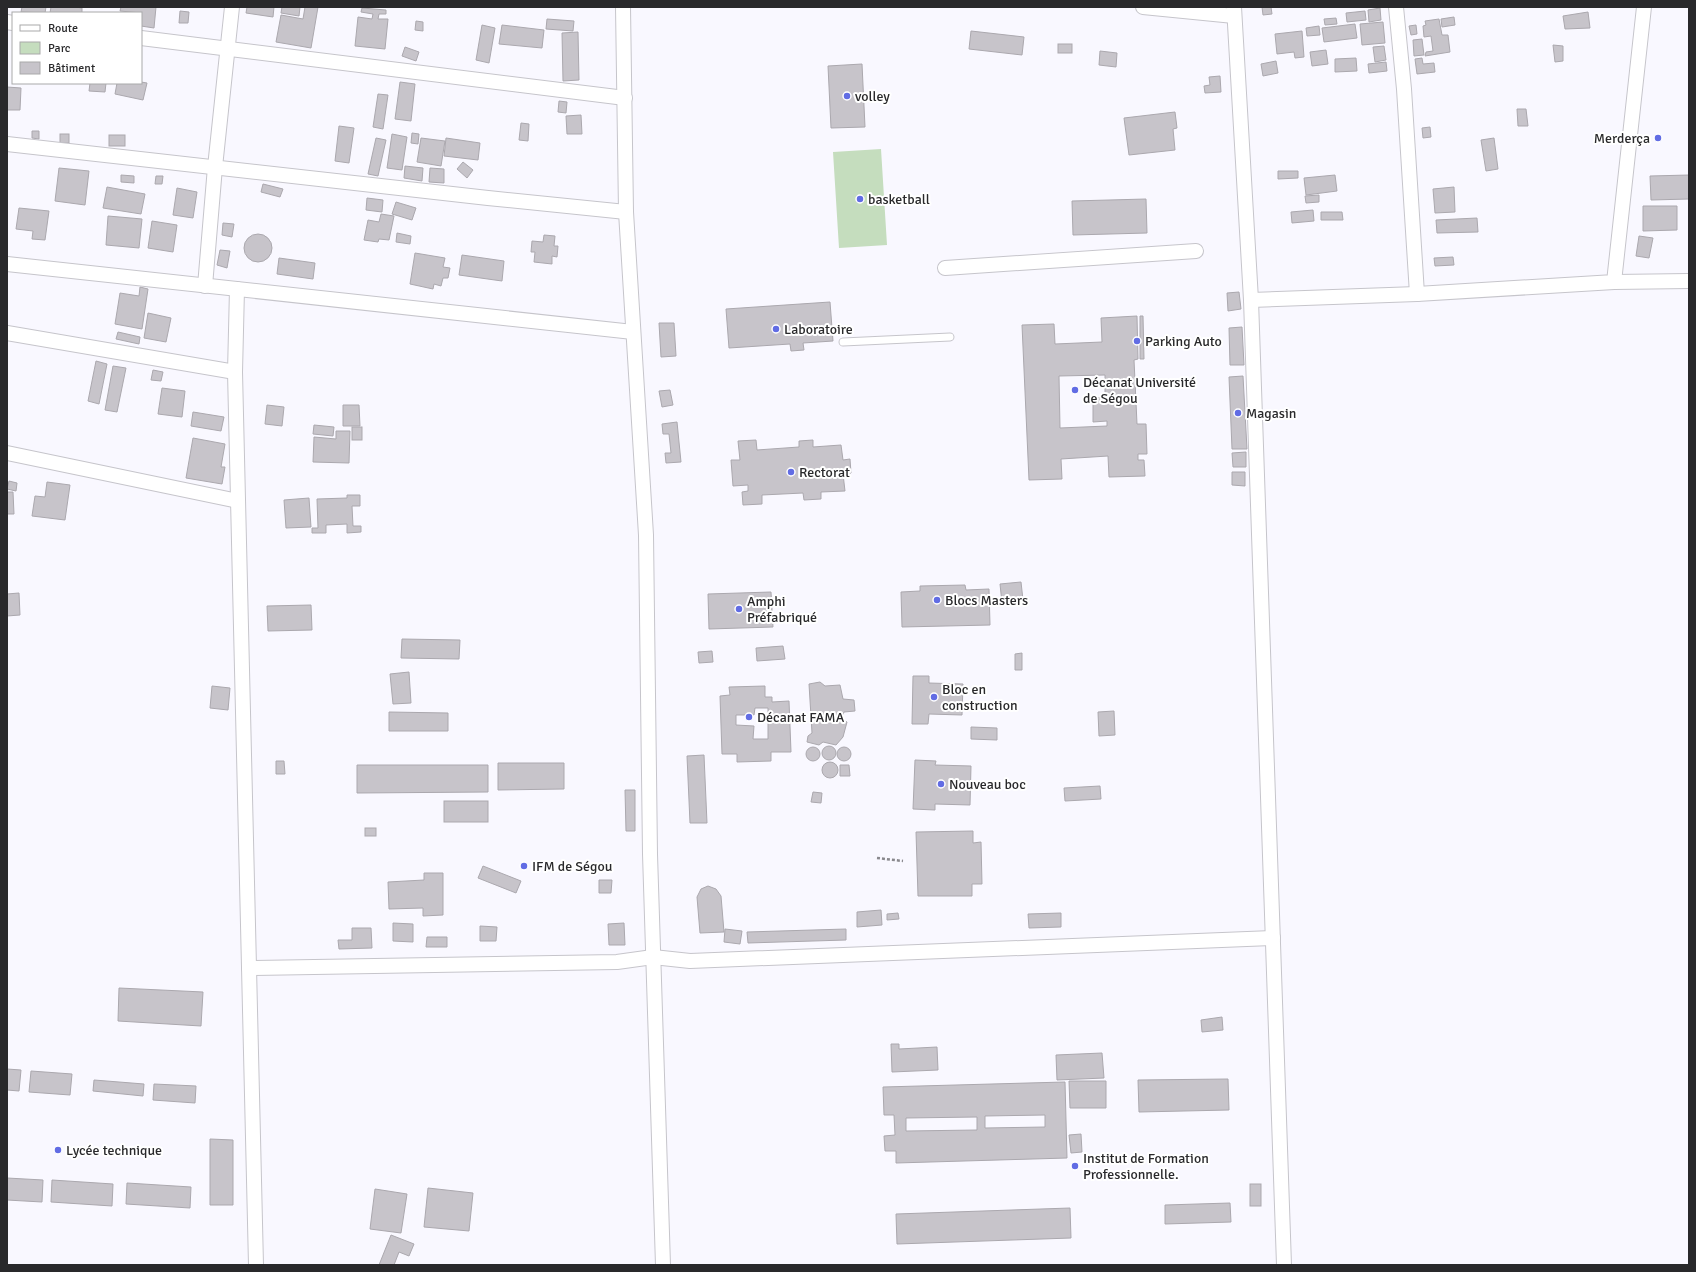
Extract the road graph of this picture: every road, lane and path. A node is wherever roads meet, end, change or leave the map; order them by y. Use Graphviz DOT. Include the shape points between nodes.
graph roads {
  1 [pos="232,7"];
  2 [pos="623,7"];
  3 [pos="1144,7"];
  4 [pos="1396,7"];
  5 [pos="1644,7"];
  6 [pos="1234,11"];
  7 [pos="142,38"];
  8 [pos="226,49"];
  9 [pos="624,98"];
  10 [pos="7,144"];
  11 [pos="215,167"];
  12 [pos="626,212"];
  13 [pos="1196,251"];
  14 [pos="7,264"];
  15 [pos="945,268"];
  16 [pos="1689,281"];
  17 [pos="1614,282"];
  18 [pos="205,286"];
  19 [pos="237,289"];
  20 [pos="1418,294"];
  21 [pos="1251,300"];
  22 [pos="633,332"];
  23 [pos="7,333"];
  24 [pos="950,337"];
  25 [pos="843,342"];
  26 [pos="235,372"];
  27 [pos="7,453"];
  28 [pos="238,501"];
  29 [pos="877,858"];
  30 [pos="903,861"];
  31 [pos="1273,938"];
  32 [pos="653,957"];
  33 [pos="249,968"];
  34 [pos="256,1265"];
  35 [pos="663,1265"];
  36 [pos="1284,1265"];
  1 -- 8 [label="street"];
  2 -- 9 [label="street"];
  3 -- 6 [label="street"];
  4 -- 20 [label="street"];
  5 -- 17 [label="street"];
  6 -- 21 [label="street"];
  7 -- 8 [label="street"];
  8 -- 9 [label="street"];
  8 -- 11 [label="street"];
  9 -- 12 [label="street"];
  10 -- 11 [label="street"];
  11 -- 12 [label="street"];
  11 -- 18 [label="street"];
  12 -- 22 [label="street"];
  13 -- 15 [label="street"];
  14 -- 18 [label="street"];
  16 -- 17 [label="street"];
  17 -- 20 [label="street"];
  18 -- 19 [label="street"];
  19 -- 22 [label="street"];
  19 -- 26 [label="street"];
  20 -- 21 [label="street"];
  21 -- 31 [label="street"];
  22 -- 32 [label="street" via="646,535"];
  23 -- 26 [label="street"];
  24 -- 25 [label="lane"];
  26 -- 28 [label="street"];
  27 -- 28 [label="street"];
  28 -- 33 [label="street"];
  29 -- 30 [label="path"];
  31 -- 32 [label="street" via="690,961"];
  31 -- 36 [label="street"];
  32 -- 33 [label="street" via="617,962"];
  32 -- 35 [label="street"];
  33 -- 34 [label="street"];
}
